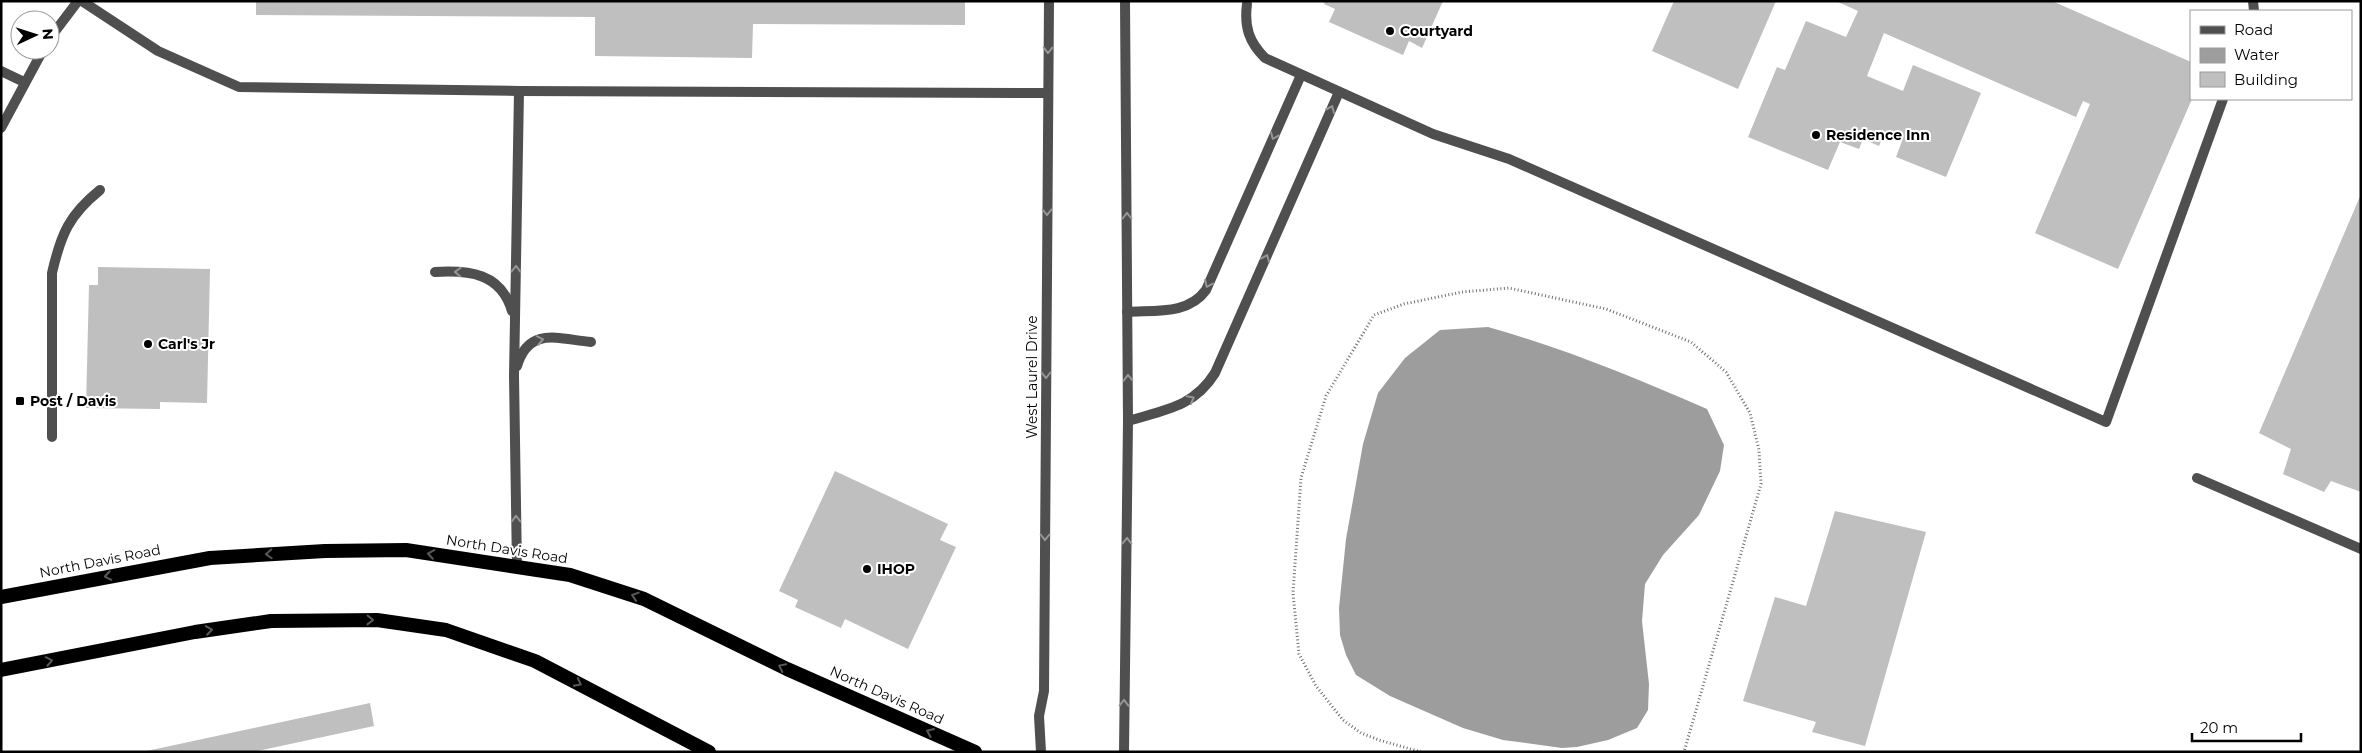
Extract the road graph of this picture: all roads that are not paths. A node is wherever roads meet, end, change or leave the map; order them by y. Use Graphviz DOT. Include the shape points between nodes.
graph roads {
  1 [pos="78,1"];
  2 [pos="82,1"];
  3 [pos="1049,1"];
  4 [pos="1125,1"];
  5 [pos="1247,4"];
  6 [pos="60,25"];
  7 [pos="37,60"];
  8 [pos="1,71"];
  9 [pos="1301,75"];
  10 [pos="24,82"];
  11 [pos="519,91"];
  12 [pos="1339,92"];
  13 [pos="1048,93"];
  14 [pos="2223,100"];
  15 [pos="1,128"];
  16 [pos="100,190"];
  17 [pos="434,272"];
  18 [pos="1127,312"];
  19 [pos="515,322"];
  20 [pos="590,342"];
  21 [pos="514,376"];
  22 [pos="1128,421"];
  23 [pos="52,437"];
  24 [pos="2197,478"];
  25 [pos="2361,549"];
  26 [pos="517,568"];
  27 [pos="1,597"];
  28 [pos="1,670"];
  29 [pos="709,752"];
  30 [pos="975,752"];
  31 [pos="1041,752"];
  32 [pos="1124,752"];
  1 -- 6 [label="street"];
  2 -- 11 [label="street" via="158,51 239,87"];
  3 -- 13 [label="street, West Laurel Drive, one-way"];
  18 -- 4 [label="street, one-way"];
  5 -- 9 [label="street" via="1246,24 1251,42 1266,58"];
  7 -- 10 [label="street"];
  8 -- 10 [label="street"];
  9 -- 12 [label="street"];
  9 -- 18 [label="street, one-way" via="1206,290 1190,306"];
  10 -- 15 [label="street"];
  11 -- 13 [label="street"];
  19 -- 11 [label="street, one-way"];
  12 -- 14 [label="street" via="1433,134 1508,159 2106,422"];
  22 -- 12 [label="street, one-way" via="1190,400 1215,373"];
  13 -- 31 [label="street, West Laurel Drive, one-way"];
  16 -- 23 [label="street" via="70,220 56,253 52,273"];
  19 -- 17 [label="street, one-way" via="509,300 489,280 460,270"];
  22 -- 18 [label="street, one-way"];
  19 -- 21 [label="street"];
  21 -- 20 [label="street, one-way" via="525,346 536,339"];
  26 -- 21 [label="street, one-way"];
  32 -- 22 [label="street, one-way"];
  24 -- 25 [label="street"];
  26 -- 27 [label="highway, North Davis Road, one-way" via="406,550 210,558"];
  30 -- 26 [label="highway, North Davis Road, one-way" via="787,669 644,599 570,575"];
  28 -- 29 [label="highway, one-way" via="195,632 271,621 377,620 446,630 535,661"];
}
